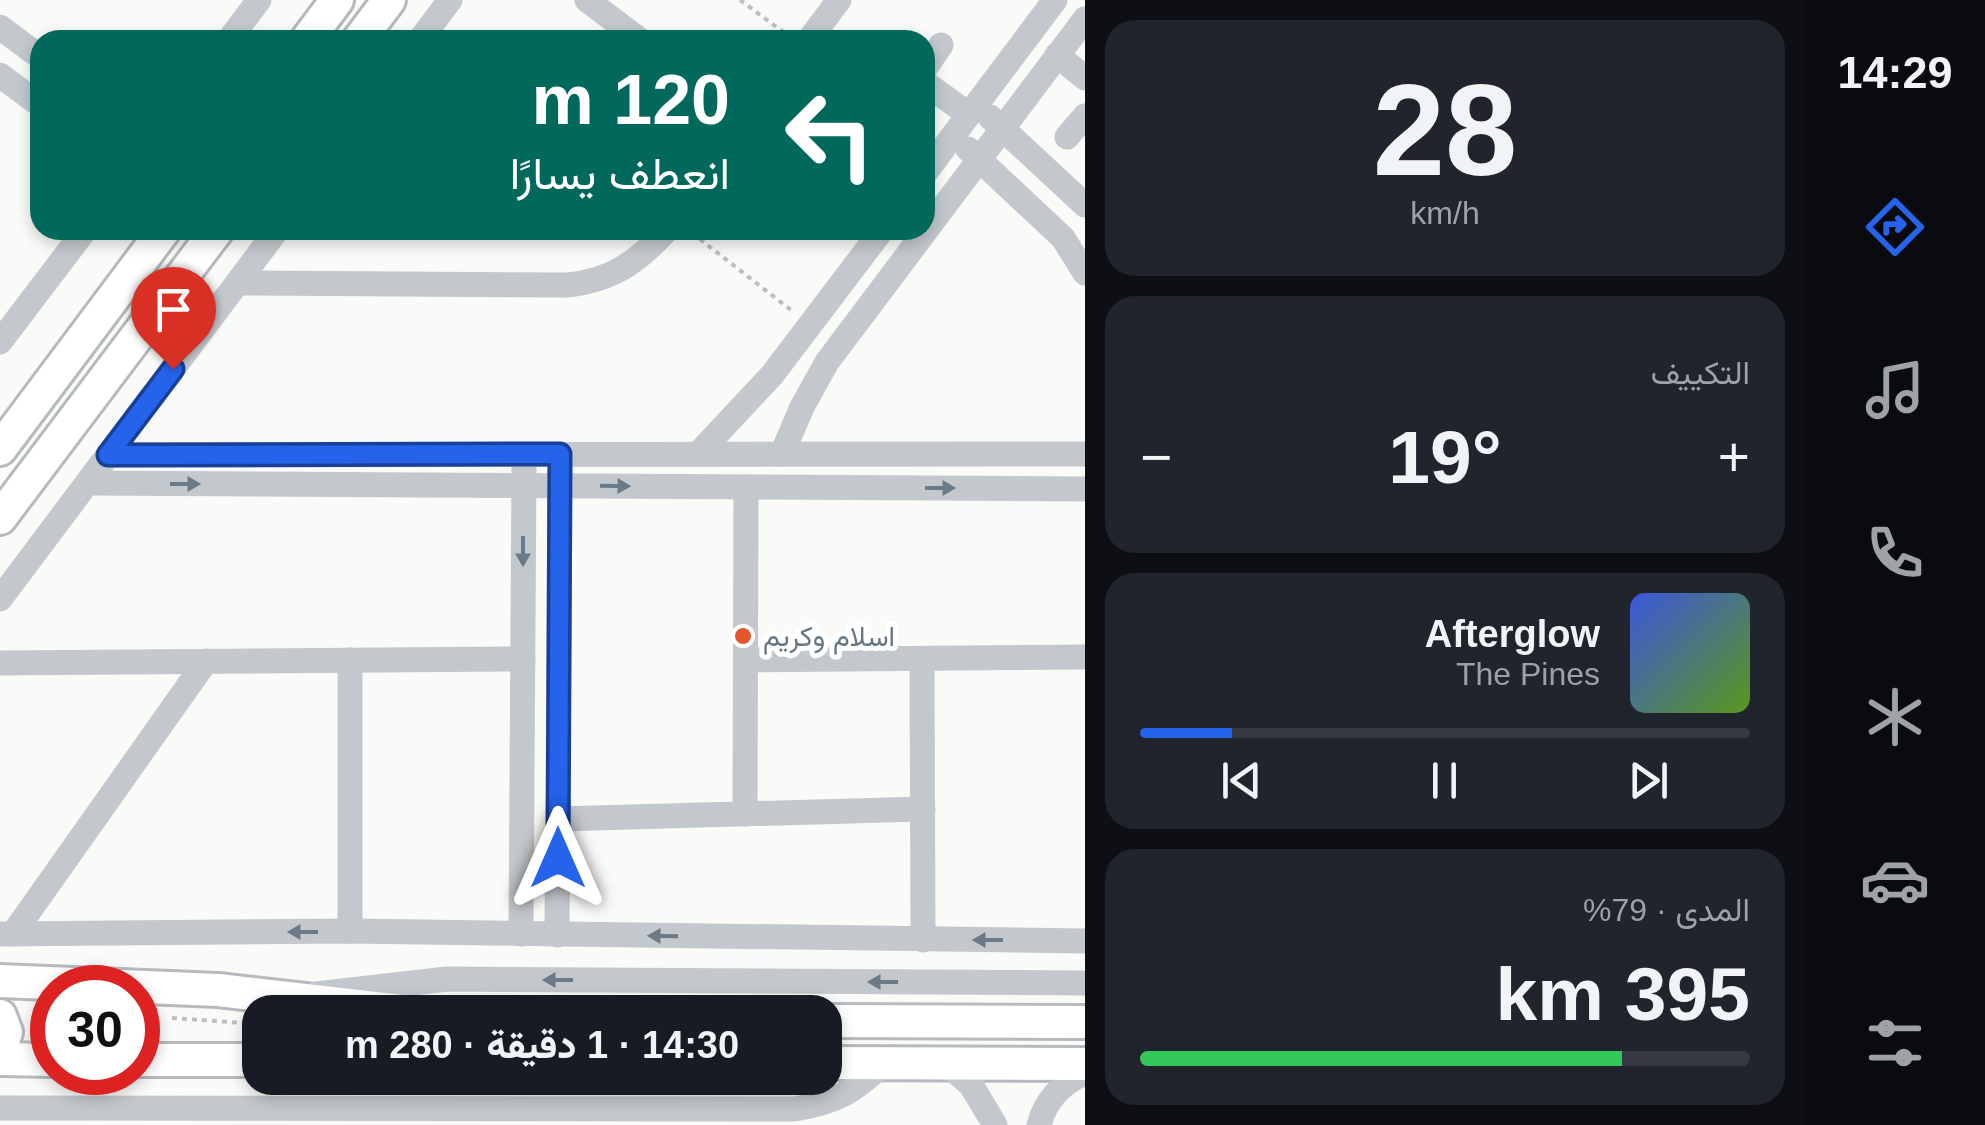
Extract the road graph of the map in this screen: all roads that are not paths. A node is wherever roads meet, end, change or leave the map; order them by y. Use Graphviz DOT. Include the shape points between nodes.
graph roads {
  1 [pos="337,0"];
  2 [pos="389,0"];
  3 [pos="450,0"];
  4 [pos="587,0"];
  5 [pos="839,0"];
  6 [pos="1055,0"];
  7 [pos="254,2"];
  8 [pos="1085,19"];
  9 [pos="0,27"];
  10 [pos="236,30"];
  11 [pos="314,30"];
  12 [pos="366,30"];
  13 [pos="428,30"];
  14 [pos="627,30"];
  15 [pos="816,30"];
  16 [pos="941,46"];
  17 [pos="30,50"];
  18 [pos="935,54"];
  19 [pos="1058,55"];
  20 [pos="0,74"];
  21 [pos="1085,78"];
  22 [pos="935,92"];
  23 [pos="30,97"];
  24 [pos="1085,116"];
  25 [pos="966,118"];
  26 [pos="1002,128"];
  27 [pos="1067,136"];
  28 [pos="935,159"];
  29 [pos="979,159"];
  30 [pos="1085,206"];
  31 [pos="935,218"];
  32 [pos="77,240"];
  33 [pos="156,240"];
  34 [pos="208,240"];
  35 [pos="270,240"];
  36 [pos="658,240"];
  37 [pos="874,240"];
  38 [pos="918,240"];
  39 [pos="1085,273"];
  40 [pos="238,283"];
  41 [pos="0,342"];
  42 [pos="0,449"];
  43 [pos="524,454"];
  44 [pos="560,454"];
  45 [pos="698,454"];
  46 [pos="782,454"];
  47 [pos="1085,454"];
  48 [pos="108,455"];
  49 [pos="88,483"];
  50 [pos="524,485"];
  51 [pos="560,485"];
  52 [pos="746,487"];
  53 [pos="1085,489"];
  54 [pos="0,518"];
  55 [pos="0,599"];
  56 [pos="1085,657"];
  57 [pos="523,659"];
  58 [pos="922,659"];
  59 [pos="350,660"];
  60 [pos="746,660"];
  61 [pos="206,661"];
  62 [pos="0,662"];
  63 [pos="922,809"];
  64 [pos="746,814"];
  65 [pos="558,819"];
  66 [pos="350,932"];
  67 [pos="6,934"];
  68 [pos="521,934"];
  69 [pos="557,934"];
  70 [pos="923,940"];
  71 [pos="1085,940"];
  72 [pos="0,981"];
  73 [pos="1085,983"];
  74 [pos="260,995"];
  75 [pos="309,995"];
  76 [pos="0,1016"];
  77 [pos="842,1021"];
  78 [pos="1085,1022"];
  79 [pos="0,1056"];
  80 [pos="30,1058"];
  81 [pos="160,1060"];
  82 [pos="242,1060"];
  83 [pos="842,1063"];
  84 [pos="884,1063"];
  85 [pos="947,1064"];
  86 [pos="1085,1064"];
  87 [pos="1085,1074"];
  88 [pos="0,1108"];
  89 [pos="118,1116"];
  90 [pos="421,1117"];
  91 [pos="720,1117"];
  92 [pos="994,1125"];
  93 [pos="1039,1125"];
  1 -- 11 [label="main road"];
  2 -- 12 [label="main road"];
  3 -- 13 [label="street"];
  4 -- 14 [label="street"];
  5 -- 15 [label="street"];
  6 -- 25 [label="street"];
  7 -- 10 [label="street"];
  8 -- 19 [label="street"];
  9 -- 17 [label="street"];
  16 -- 18 [label="street"];
  19 -- 21 [label="street"];
  19 -- 26 [label="street"];
  20 -- 23 [label="street"];
  22 -- 25 [label="street"];
  24 -- 27 [label="street"];
  25 -- 26 [label="street"];
  25 -- 28 [label="street"];
  25 -- 29 [label="street"];
  26 -- 29 [label="street"];
  26 -- 30 [label="street"];
  29 -- 31 [label="street"];
  29 -- 39 [label="street" via="1063,238"];
  32 -- 41 [label="street"];
  33 -- 42 [label="main road"];
  34 -- 54 [label="main road"];
  35 -- 40 [label="street"];
  36 -- 40 [label="street" via="620,272 595,282"];
  37 -- 45 [label="street" via="772,375"];
  38 -- 46 [label="street" via="827,362"];
  40 -- 48 [label="street"];
  43 -- 44 [label="street"];
  43 -- 48 [label="street"];
  43 -- 50 [label="street"];
  44 -- 45 [label="street"];
  44 -- 51 [label="street"];
  45 -- 46 [label="street"];
  46 -- 47 [label="street"];
  48 -- 49 [label="street"];
  49 -- 50 [label="street, one-way"];
  49 -- 55 [label="street"];
  50 -- 51 [label="street"];
  50 -- 57 [label="street, one-way"];
  51 -- 52 [label="street, one-way"];
  51 -- 65 [label="street"];
  52 -- 53 [label="street, one-way"];
  52 -- 60 [label="street"];
  56 -- 58 [label="street"];
  57 -- 59 [label="street"];
  57 -- 68 [label="street"];
  58 -- 60 [label="street"];
  58 -- 63 [label="street"];
  59 -- 61 [label="street"];
  59 -- 66 [label="street"];
  60 -- 64 [label="street"];
  61 -- 62 [label="street"];
  61 -- 67 [label="street"];
  63 -- 64 [label="street"];
  63 -- 70 [label="street"];
  64 -- 65 [label="street"];
  65 -- 69 [label="street"];
  66 -- 67 [label="street, one-way"];
  66 -- 68 [label="street"];
  68 -- 69 [label="street"];
  70 -- 69 [label="street, one-way"];
  71 -- 70 [label="street, one-way"];
  72 -- 74 [label="main road"];
  73 -- 75 [label="street, one-way" via="448,979"];
  76 -- 79 [label="main road" via="6,1032"];
  77 -- 78 [label="main road"];
  79 -- 80 [label="main road"];
  81 -- 82 [label="main road"];
  83 -- 84 [label="main road"];
  84 -- 85 [label="main road"];
  84 -- 91 [label="street" via="855,1090 826,1104"];
  85 -- 86 [label="main road"];
  85 -- 92 [label="street" via="971,1085"];
  87 -- 93 [label="street" via="1067,1081"];
  88 -- 89 [label="street"];
  89 -- 90 [label="street"];
  90 -- 91 [label="street"];
}
